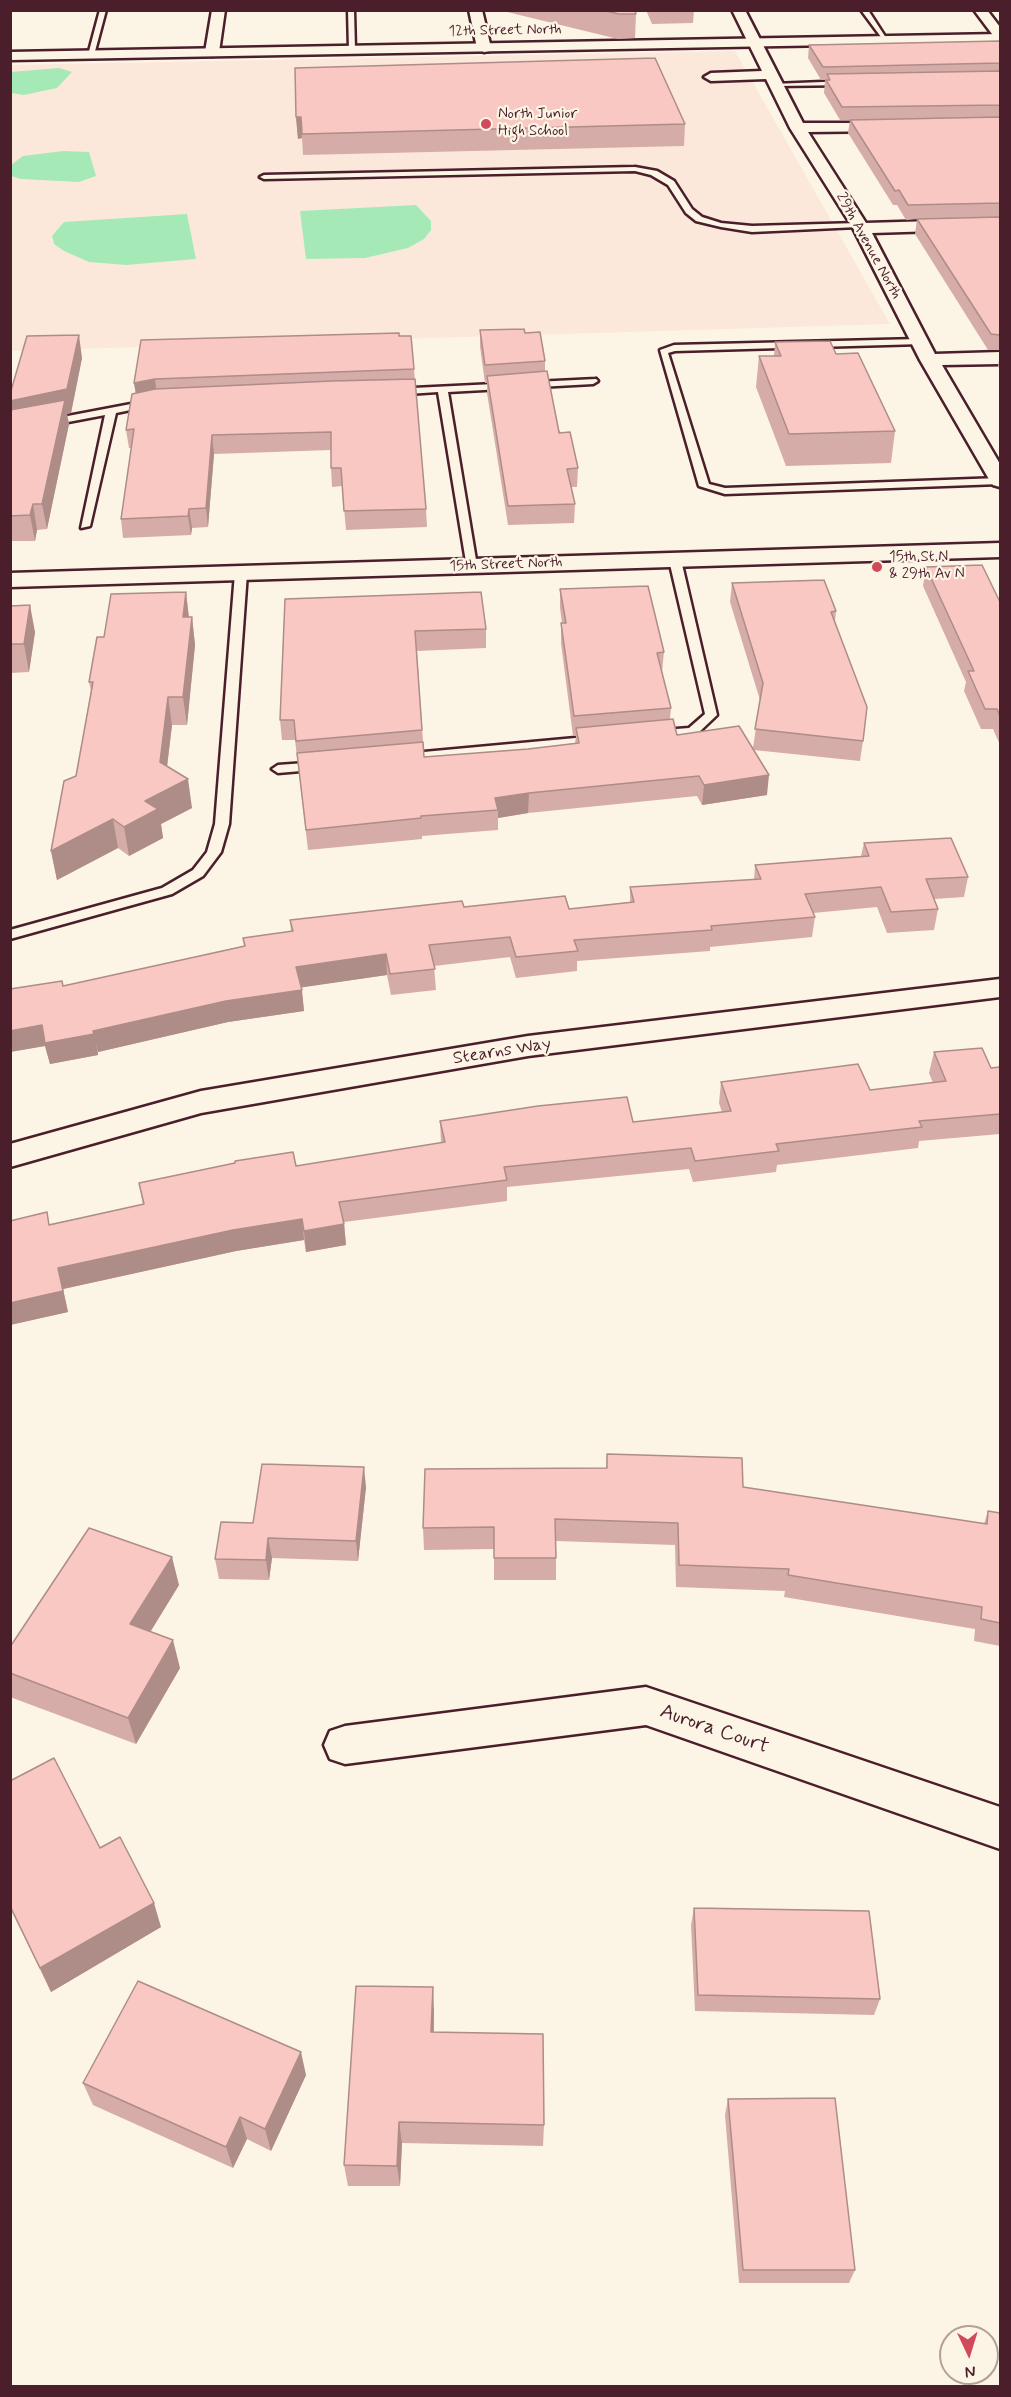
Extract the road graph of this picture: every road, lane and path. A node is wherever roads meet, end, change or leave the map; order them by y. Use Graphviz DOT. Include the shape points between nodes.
graph roads {
  1 [pos="103,10"];
  2 [pos="219,10"];
  3 [pos="351,10"];
  4 [pos="475,10"];
  5 [pos="738,10"];
  6 [pos="864,10"];
  7 [pos="980,10"];
  8 [pos="1000,36"];
  9 [pos="886,40"];
  10 [pos="756,43"];
  11 [pos="484,48"];
  12 [pos="352,50"];
  13 [pos="212,52"];
  14 [pos="91,55"];
  15 [pos="10,56"];
  16 [pos="711,77"];
  17 [pos="774,80"];
  18 [pos="853,83"];
  19 [pos="905,126"];
  20 [pos="798,128"];
  21 [pos="264,177"];
  22 [pos="1000,224"];
  23 [pos="860,227"];
  24 [pos="919,342"];
  25 [pos="1000,358"];
  26 [pos="929,360"];
  27 [pos="593,381"];
  28 [pos="444,391"];
  29 [pos="377,393"];
  30 [pos="169,402"];
  31 [pos="111,411"];
  32 [pos="10,430"];
  33 [pos="1000,481"];
  34 [pos="84,526"];
  35 [pos="1000,549"];
  36 [pos="675,560"];
  37 [pos="471,566"];
  38 [pos="241,573"];
  39 [pos="10,580"];
  40 [pos="645,735"];
  41 [pos="610,739"];
  42 [pos="385,760"];
  43 [pos="338,764"];
  44 [pos="278,770"];
  45 [pos="10,935"];
  46 [pos="1000,988"];
  47 [pos="10,1156"];
  48 [pos="345,1745"];
  49 [pos="1000,1828"];
  1 -- 14 [label="lane"];
  2 -- 13 [label="street"];
  3 -- 12 [label="lane"];
  4 -- 11 [label="street"];
  5 -- 10 [label="street, 29th Avenue North"];
  6 -- 9 [label="lane"];
  7 -- 8 [label="street"];
  8 -- 9 [label="street, 12th Street North"];
  9 -- 10 [label="street, 12th Street North"];
  10 -- 11 [label="street, 12th Street North"];
  10 -- 17 [label="street, 29th Avenue North"];
  11 -- 12 [label="street, 12th Street North"];
  12 -- 13 [label="street, 12th Street North"];
  13 -- 14 [label="street, 12th Street North"];
  14 -- 15 [label="street, 12th Street North"];
  16 -- 17 [label="street"];
  17 -- 18 [label="lane"];
  17 -- 20 [label="street, 29th Avenue North"];
  19 -- 20 [label="street"];
  20 -- 23 [label="street, 29th Avenue North"];
  21 -- 23 [label="lane" via="634,169 654,173 671,183 699,219 721,225 752,229"];
  22 -- 23 [label="street"];
  23 -- 24 [label="street, 29th Avenue North"];
  24 -- 26 [label="street, 29th Avenue North"];
  24 -- 33 [label="lane" via="674,348 663,352 704,486 725,491"];
  25 -- 26 [label="street"];
  26 -- 33 [label="street, 29th Avenue North"];
  27 -- 28 [label="lane"];
  28 -- 29 [label="lane"];
  28 -- 37 [label="lane"];
  30 -- 31 [label="lane"];
  31 -- 32 [label="lane"];
  31 -- 34 [label="lane"];
  35 -- 36 [label="street, 15th Street North"];
  36 -- 37 [label="street, 15th Street North"];
  36 -- 40 [label="lane" via="711,715 693,731"];
  37 -- 38 [label="street, 15th Street North"];
  38 -- 39 [label="street, 15th Street North"];
  38 -- 45 [label="lane" via="222,824 214,852 198,873 167,891"];
  41 -- 42 [label="lane"];
  43 -- 44 [label="lane"];
  46 -- 47 [label="street, Stearns Way" via="528,1046 201,1102"];
  48 -- 49 [label="street, Aurora Court" via="646,1706"];
}
